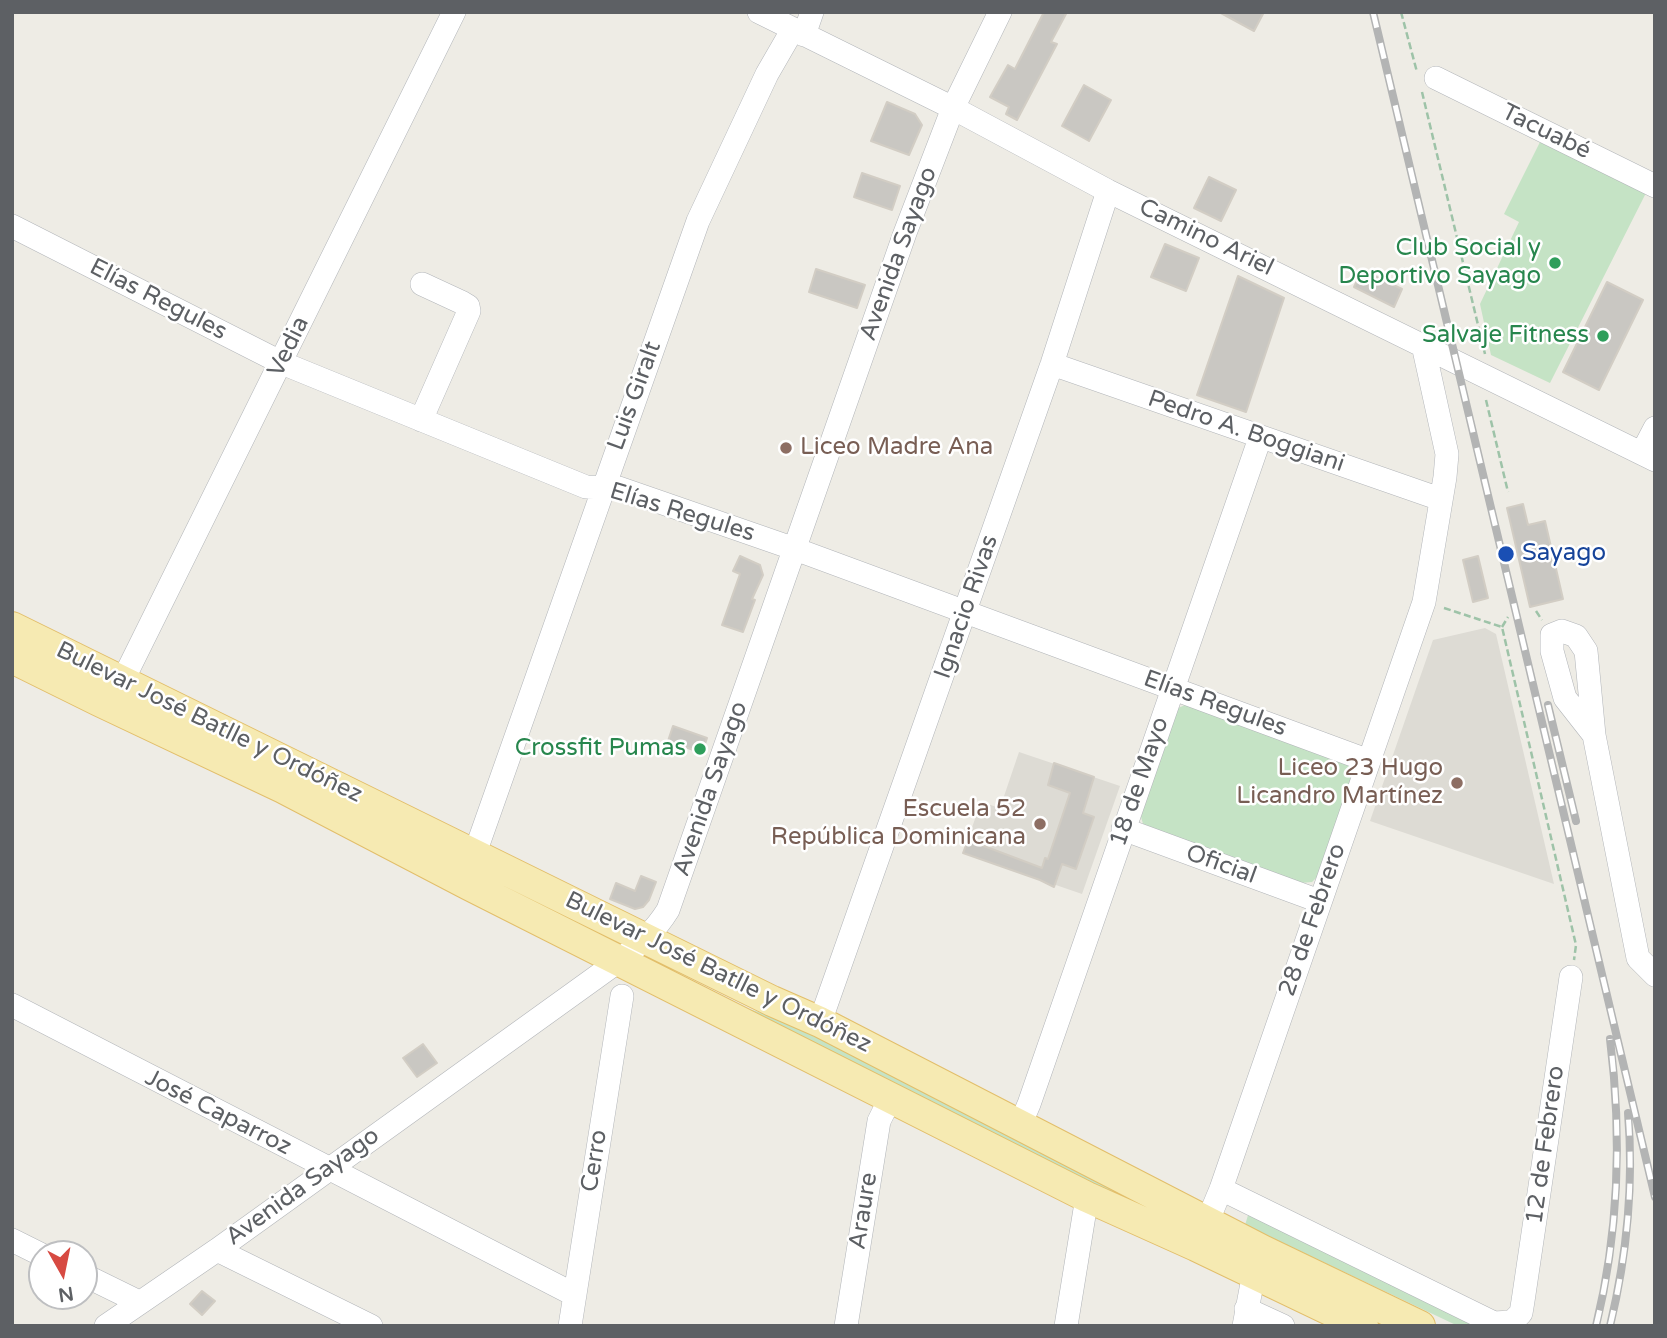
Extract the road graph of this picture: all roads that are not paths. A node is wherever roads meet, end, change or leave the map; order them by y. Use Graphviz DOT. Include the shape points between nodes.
graph roads {
  1 [pos="454,12"];
  2 [pos="759,12"];
  3 [pos="812,12"];
  4 [pos="1000,12"];
  5 [pos="799,32"];
  6 [pos="1424,78"];
  7 [pos="953,108"];
  8 [pos="1655,186"];
  9 [pos="1108,191"];
  10 [pos="12,226"];
  11 [pos="422,284"];
  12 [pos="1423,345"];
  13 [pos="282,363"];
  14 [pos="1052,364"];
  15 [pos="421,420"];
  16 [pos="1655,428"];
  17 [pos="1260,438"];
  18 [pos="1648,456"];
  19 [pos="603,488"];
  20 [pos="1440,499"];
  21 [pos="795,549"];
  22 [pos="965,612"];
  23 [pos="12,627"];
  24 [pos="12,657"];
  25 [pos="122,681"];
  26 [pos="1172,688"];
  27 [pos="1594,735"];
  28 [pos="1369,761"];
  29 [pos="1123,829"];
  30 [pos="475,853"];
  31 [pos="1319,901"];
  32 [pos="646,939"];
  33 [pos="620,960"];
  34 [pos="1655,975"];
  35 [pos="1571,977"];
  36 [pos="622,996"];
  37 [pos="12,1005"];
  38 [pos="820,1022"];
  39 [pos="890,1099"];
  40 [pos="1020,1125"];
  41 [pos="327,1169"];
  42 [pos="1221,1189"];
  43 [pos="1087,1197"];
  44 [pos="1202,1234"];
  45 [pos="12,1240"];
  46 [pos="28,1248"];
  47 [pos="217,1250"];
  48 [pos="1259,1262"];
  49 [pos="98,1282"];
  50 [pos="575,1295"];
  51 [pos="139,1302"];
  52 [pos="1245,1318"];
  53 [pos="106,1326"];
  54 [pos="371,1326"];
  55 [pos="570,1326"];
  56 [pos="846,1326"];
  57 [pos="1066,1326"];
  58 [pos="1283,1326"];
  59 [pos="1363,1326"];
  60 [pos="1420,1326"];
  1 -- 13 [label="street, Vedia"];
  2 -- 5 [label="street, Camino Ariel"];
  3 -- 5 [label="street, Luis Giralt"];
  4 -- 7 [label="street, Avenida Sayago"];
  5 -- 7 [label="street, Camino Ariel"];
  5 -- 19 [label="street, Luis Giralt" via="767,75 698,221"];
  6 -- 8 [label="street, Tacuabé"];
  7 -- 9 [label="street, Camino Ariel"];
  7 -- 21 [label="street, Avenida Sayago"];
  9 -- 12 [label="street, Camino Ariel"];
  9 -- 14 [label="street, Ignacio Rivas"];
  10 -- 13 [label="street, Elías Regules"];
  11 -- 15 [label="street" via="468,306 469,311"];
  12 -- 18 [label="street, Camino Ariel"];
  12 -- 20 [label="street, 28 de Febrero" via="1447,454"];
  13 -- 15 [label="street, Elías Regules"];
  13 -- 25 [label="street, Vedia"];
  14 -- 17 [label="street, Pedro A. Boggiani"];
  14 -- 22 [label="street, Ignacio Rivas"];
  15 -- 19 [label="street, Elías Regules" via="586,487"];
  16 -- 18 [label="street"];
  17 -- 20 [label="street, Pedro A. Boggiani"];
  17 -- 26 [label="street, 18 de Mayo"];
  19 -- 21 [label="street, Elías Regules" via="619,488"];
  19 -- 30 [label="street, Luis Giralt"];
  20 -- 28 [label="street, 28 de Febrero" via="1424,602"];
  21 -- 22 [label="street, Elías Regules"];
  21 -- 32 [label="street, Avenida Sayago" via="668,910"];
  22 -- 26 [label="street, Elías Regules"];
  22 -- 38 [label="street, Ignacio Rivas"];
  23 -- 25 [label="main road, Bulevar José Batlle y Ordóñez"];
  24 -- 33 [label="main road, Bulevar José Batlle y Ordóñez" via="283,788"];
  25 -- 30 [label="main road, Bulevar José Batlle y Ordóñez"];
  26 -- 28 [label="street, Elías Regules"];
  26 -- 29 [label="street, 18 de Mayo"];
  27 -- 34 [label="street" via="1639,958"];
  28 -- 31 [label="street, 28 de Febrero"];
  29 -- 31 [label="street, Oficial"];
  29 -- 40 [label="street, 18 de Mayo"];
  30 -- 32 [label="main road, Bulevar José Batlle y Ordóñez"];
  31 -- 42 [label="street, 28 de Febrero"];
  32 -- 33 [label="street, Avenida Sayago"];
  32 -- 38 [label="main road, Bulevar José Batlle y Ordóñez"];
  33 -- 39 [label="main road, Bulevar José Batlle y Ordóñez"];
  33 -- 41 [label="street, Avenida Sayago"];
  35 -- 42 [label="street, 12 de Febrero" via="1521,1313 1512,1322 1494,1323"];
  36 -- 50 [label="street, Cerro"];
  37 -- 41 [label="street, José Caparroz"];
  38 -- 40 [label="main road, Bulevar José Batlle y Ordóñez"];
  39 -- 43 [label="main road, Bulevar José Batlle y Ordóñez"];
  39 -- 56 [label="street, Araure" via="879,1121"];
  40 -- 44 [label="main road, Bulevar José Batlle y Ordóñez"];
  41 -- 47 [label="street, Avenida Sayago"];
  41 -- 50 [label="street, José Caparroz"];
  42 -- 44 [label="street, 28 de Febrero"];
  43 -- 44 [label="main road, Bulevar José Batlle y Ordóñez"];
  43 -- 57 [label="street"];
  44 -- 48 [label="main road, Bulevar José Batlle y Ordóñez"];
  45 -- 46 [label="street"];
  47 -- 51 [label="street, Avenida Sayago"];
  47 -- 54 [label="street"];
  48 -- 52 [label="street"];
  48 -- 59 [label="main road, Bulevar José Batlle y Ordóñez"];
  48 -- 60 [label="main road, Bulevar José Batlle y Ordóñez"];
  49 -- 51 [label="street"];
  50 -- 55 [label="street, Cerro"];
  51 -- 53 [label="street, Avenida Sayago"];
  52 -- 58 [label="street"];
}
